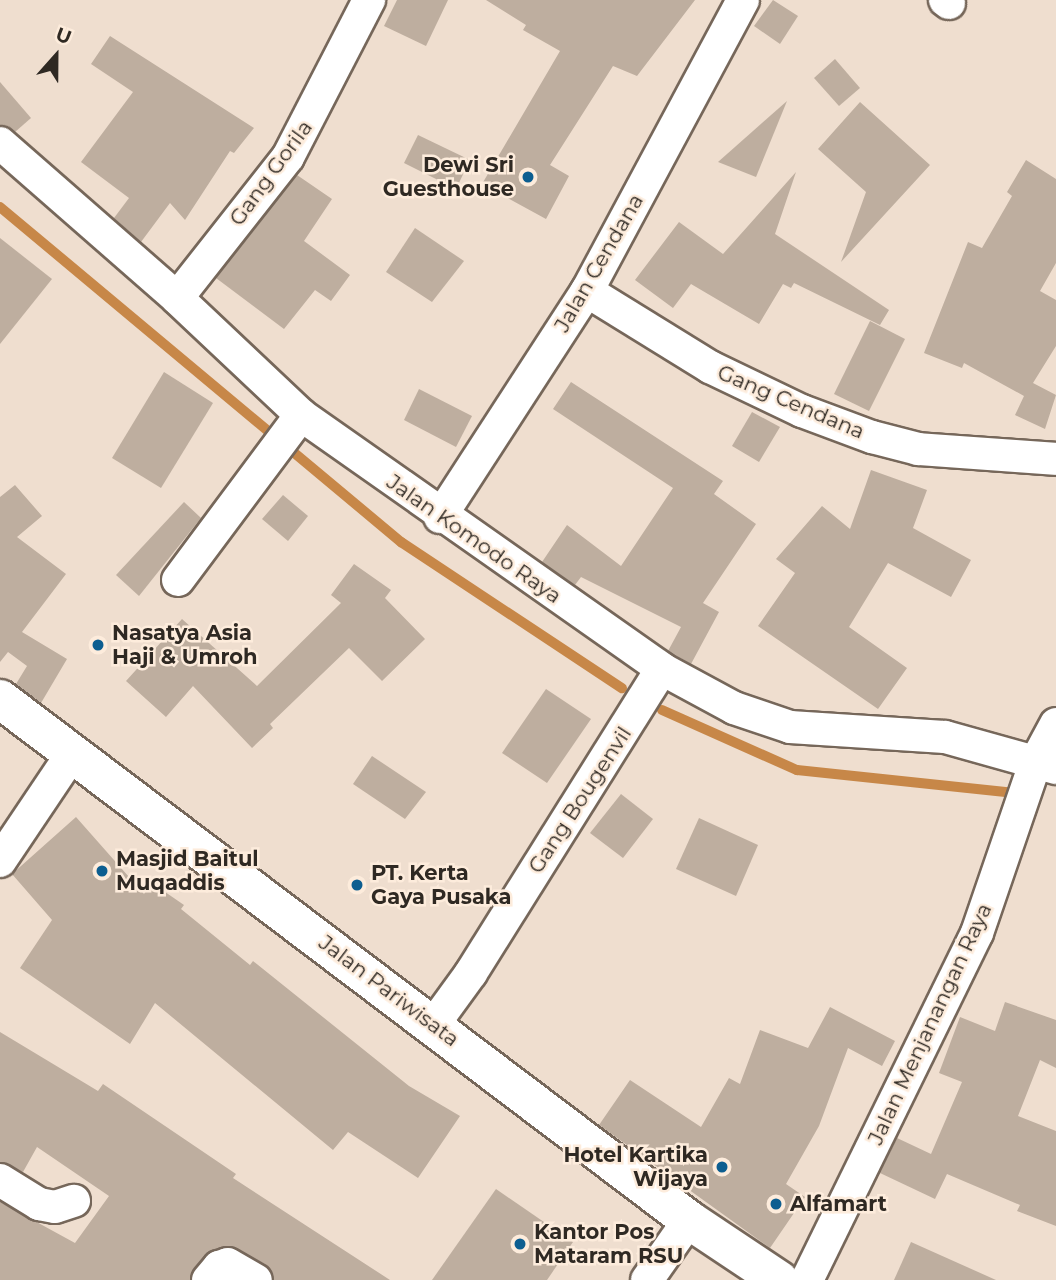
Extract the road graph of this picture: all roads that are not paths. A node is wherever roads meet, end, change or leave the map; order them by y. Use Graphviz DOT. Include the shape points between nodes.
graph roads {
  1 [pos="369,0"];
  2 [pos="743,0"];
  3 [pos="0,143"];
  4 [pos="587,291"];
  5 [pos="177,298"];
  6 [pos="286,434"];
  7 [pos="1056,459"];
  8 [pos="440,517"];
  9 [pos="178,580"];
  10 [pos="659,674"];
  11 [pos="0,699"];
  12 [pos="1056,724"];
  13 [pos="72,754"];
  14 [pos="1046,765"];
  15 [pos="0,861"];
  16 [pos="434,1024"];
  17 [pos="0,1180"];
  18 [pos="74,1201"];
  19 [pos="689,1220"];
  20 [pos="208,1280"];
  21 [pos="256,1280"];
  22 [pos="647,1280"];
  23 [pos="779,1280"];
  24 [pos="807,1280"];
  1 -- 5 [label="street, Gang Gorila" via="288,157"];
  2 -- 4 [label="street, Jalan Cendana"];
  3 -- 5 [label="street, Jalan Komodo Raya"];
  4 -- 7 [label="street, Gang Cendana" via="710,367 860,433 918,449"];
  4 -- 8 [label="street, Jalan Cendana"];
  5 -- 6 [label="street, Jalan Komodo Raya"];
  6 -- 8 [label="street, Jalan Komodo Raya"];
  6 -- 9 [label="street"];
  8 -- 10 [label="street, Jalan Komodo Raya"];
  10 -- 14 [label="street, Jalan Komodo Raya" via="790,727 934,735"];
  10 -- 16 [label="street, Gang Bougenvil" via="471,973"];
  11 -- 13 [label="street, Jalan Pariwisata"];
  12 -- 14 [label="street, Jalan Menjanangan Raya"];
  13 -- 15 [label="street"];
  13 -- 16 [label="street, Jalan Pariwisata"];
  14 -- 24 [label="street, Jalan Menjanangan Raya" via="977,933"];
  16 -- 19 [label="street, Jalan Pariwisata"];
  17 -- 18 [label="street" via="39,1204 55,1207"];
  19 -- 22 [label="street"];
  19 -- 23 [label="street, Jalan Pariwisata"];
  20 -- 21 [label="street" via="228,1264"];
}
